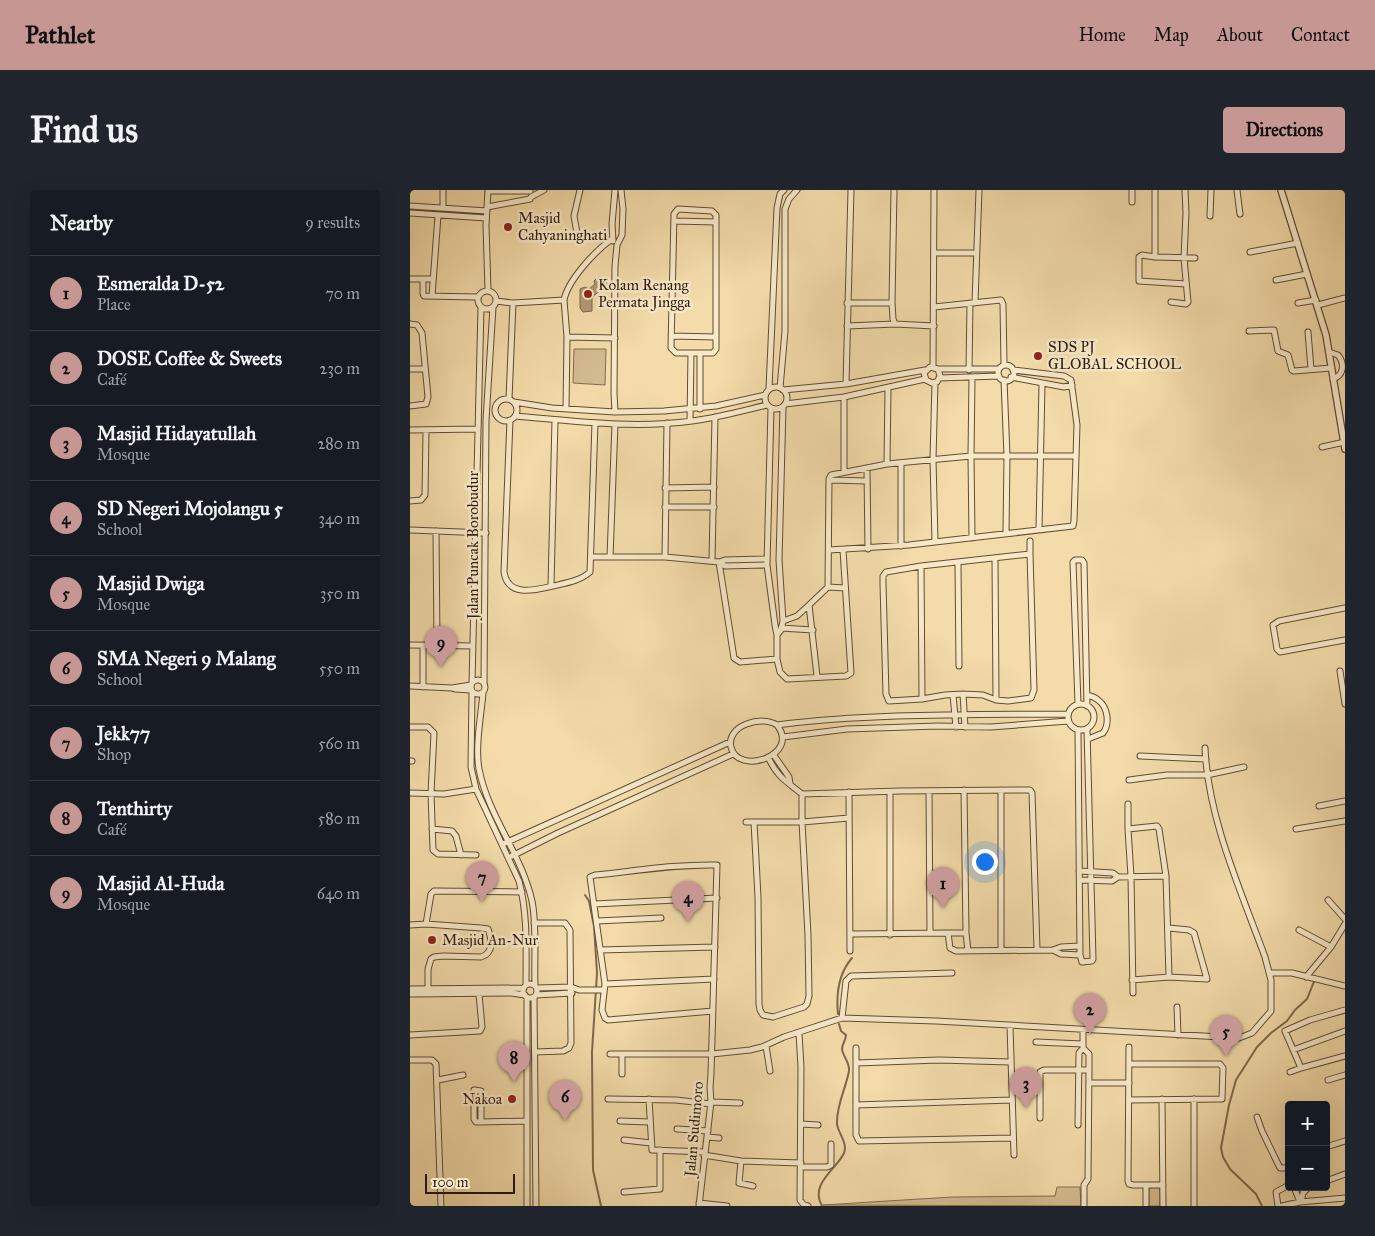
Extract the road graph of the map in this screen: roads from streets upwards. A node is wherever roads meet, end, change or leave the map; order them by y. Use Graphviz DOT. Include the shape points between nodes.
graph roads {
  1 [pos="444,190"];
  2 [pos="544,190"];
  3 [pos="580,190"];
  4 [pos="615,190"];
  5 [pos="621,190"];
  6 [pos="773,190"];
  7 [pos="797,190"];
  8 [pos="851,190"];
  9 [pos="894,190"];
  10 [pos="934,190"];
  11 [pos="979,190"];
  12 [pos="1132,190"];
  13 [pos="1155,190"];
  14 [pos="1185,190"];
  15 [pos="1211,190"];
  16 [pos="1237,190"];
  17 [pos="1281,190"];
  18 [pos="488,191"];
  19 [pos="782,192"];
  20 [pos="530,194"];
  21 [pos="1132,202"];
  22 [pos="410,206"];
  23 [pos="427,208"];
  24 [pos="443,208"];
  25 [pos="777,208"];
  26 [pos="487,209"];
  27 [pos="785,209"];
  28 [pos="410,214"];
  29 [pos="1240,214"];
  30 [pos="428,215"];
  31 [pos="438,216"];
  32 [pos="1210,216"];
  33 [pos="486,218"];
  34 [pos="674,221"];
  35 [pos="716,222"];
  36 [pos="577,233"];
  37 [pos="612,239"];
  38 [pos="1298,243"];
  39 [pos="617,245"];
  40 [pos="934,252"];
  41 [pos="1250,252"];
  42 [pos="976,253"];
  43 [pos="1155,257"];
  44 [pos="1184,258"];
  45 [pos="1195,258"];
  46 [pos="1307,274"];
  47 [pos="410,279"];
  48 [pos="423,279"];
  49 [pos="432,279"];
  50 [pos="1276,280"];
  51 [pos="1186,284"];
  52 [pos="488,291"];
  53 [pos="432,296"];
  54 [pos="478,297"];
  55 [pos="1345,298"];
  56 [pos="564,300"];
  57 [pos="496,301"];
  58 [pos="513,302"];
  59 [pos="1172,302"];
  60 [pos="1317,302"];
  61 [pos="847,303"];
  62 [pos="892,303"];
  63 [pos="973,303"];
  64 [pos="1298,303"];
  65 [pos="481,307"];
  66 [pos="493,307"];
  67 [pos="934,307"];
  68 [pos="773,315"];
  69 [pos="785,316"];
  70 [pos="410,324"];
  71 [pos="895,324"];
  72 [pos="847,326"];
  73 [pos="934,326"];
  74 [pos="1249,331"];
  75 [pos="1308,332"];
  76 [pos="671,336"];
  77 [pos="567,337"];
  78 [pos="716,337"];
  79 [pos="615,338"];
  80 [pos="1330,352"];
  81 [pos="691,353"];
  82 [pos="700,353"];
  83 [pos="1343,360"];
  84 [pos="1004,365"];
  85 [pos="936,368"];
  86 [pos="1331,368"];
  87 [pos="1344,368"];
  88 [pos="410,369"];
  89 [pos="425,369"];
  90 [pos="999,369"];
  91 [pos="1311,369"];
  92 [pos="925,370"];
  93 [pos="969,370"];
  94 [pos="1013,370"];
  95 [pos="972,377"];
  96 [pos="1012,377"];
  97 [pos="940,378"];
  98 [pos="1002,378"];
  99 [pos="925,379"];
  100 [pos="1333,379"];
  101 [pos="866,381"];
  102 [pos="935,382"];
  103 [pos="846,384"];
  104 [pos="1042,384"];
  105 [pos="1072,385"];
  106 [pos="888,388"];
  107 [pos="769,389"];
  108 [pos="782,389"];
  109 [pos="867,392"];
  110 [pos="765,395"];
  111 [pos="844,396"];
  112 [pos="511,400"];
  113 [pos="784,405"];
  114 [pos="410,406"];
  115 [pos="479,407"];
  116 [pos="487,407"];
  117 [pos="769,407"];
  118 [pos="495,408"];
  119 [pos="566,408"];
  120 [pos="700,409"];
  121 [pos="689,410"];
  122 [pos="606,411"];
  123 [pos="615,412"];
  124 [pos="716,417"];
  125 [pos="513,418"];
  126 [pos="556,420"];
  127 [pos="690,421"];
  128 [pos="595,423"];
  129 [pos="605,423"];
  130 [pos="667,423"];
  131 [pos="615,424"];
  132 [pos="478,429"];
  133 [pos="410,430"];
  134 [pos="426,431"];
  135 [pos="1344,445"];
  136 [pos="1322,447"];
  137 [pos="971,456"];
  138 [pos="1007,456"];
  139 [pos="1042,456"];
  140 [pos="1076,456"];
  141 [pos="933,459"];
  142 [pos="901,463"];
  143 [pos="887,464"];
  144 [pos="867,469"];
  145 [pos="477,470"];
  146 [pos="487,470"];
  147 [pos="844,472"];
  148 [pos="830,480"];
  149 [pos="866,481"];
  150 [pos="714,487"];
  151 [pos="665,488"];
  152 [pos="410,501"];
  153 [pos="780,506"];
  154 [pos="665,507"];
  155 [pos="714,507"];
  156 [pos="768,507"];
  157 [pos="1039,529"];
  158 [pos="410,530"];
  159 [pos="436,531"];
  160 [pos="476,533"];
  161 [pos="486,533"];
  162 [pos="1006,533"];
  163 [pos="972,538"];
  164 [pos="1030,541"];
  165 [pos="935,542"];
  166 [pos="476,544"];
  167 [pos="486,545"];
  168 [pos="901,546"];
  169 [pos="868,548"];
  170 [pos="829,550"];
  171 [pos="843,550"];
  172 [pos="1030,554"];
  173 [pos="591,557"];
  174 [pos="610,557"];
  175 [pos="665,557"];
  176 [pos="995,559"];
  177 [pos="712,561"];
  178 [pos="719,562"];
  179 [pos="767,562"];
  180 [pos="958,563"];
  181 [pos="921,566"];
  182 [pos="770,583"];
  183 [pos="781,583"];
  184 [pos="551,586"];
  185 [pos="828,587"];
  186 [pos="845,588"];
  187 [pos="809,606"];
  188 [pos="1345,608"];
  189 [pos="784,621"];
  190 [pos="782,627"];
  191 [pos="775,628"];
  192 [pos="812,630"];
  193 [pos="777,635"];
  194 [pos="1345,640"];
  195 [pos="410,645"];
  196 [pos="423,645"];
  197 [pos="437,646"];
  198 [pos="473,646"];
  199 [pos="777,659"];
  200 [pos="959,666"];
  201 [pos="1340,671"];
  202 [pos="817,676"];
  203 [pos="484,684"];
  204 [pos="410,686"];
  205 [pos="423,687"];
  206 [pos="472,687"];
  207 [pos="483,693"];
  208 [pos="962,694"];
  209 [pos="1087,694"];
  210 [pos="953,695"];
  211 [pos="922,699"];
  212 [pos="996,700"];
  213 [pos="1078,704"];
  214 [pos="1345,704"];
  215 [pos="1087,706"];
  216 [pos="1068,714"];
  217 [pos="955,715"];
  218 [pos="964,715"];
  219 [pos="1068,722"];
  220 [pos="777,725"];
  221 [pos="410,727"];
  222 [pos="956,727"];
  223 [pos="965,727"];
  224 [pos="1087,729"];
  225 [pos="1078,730"];
  226 [pos="471,734"];
  227 [pos="479,735"];
  228 [pos="783,737"];
  229 [pos="1088,739"];
  230 [pos="730,742"];
  231 [pos="1206,748"];
  232 [pos="733,754"];
  233 [pos="773,754"];
  234 [pos="1140,756"];
  235 [pos="768,757"];
  236 [pos="1206,759"];
  237 [pos="1244,768"];
  238 [pos="1208,775"];
  239 [pos="1129,780"];
  240 [pos="790,784"];
  241 [pos="476,788"];
  242 [pos="964,790"];
  243 [pos="1001,790"];
  244 [pos="929,791"];
  245 [pos="850,792"];
  246 [pos="890,792"];
  247 [pos="410,793"];
  248 [pos="431,793"];
  249 [pos="802,794"];
  250 [pos="1345,801"];
  251 [pos="1128,804"];
  252 [pos="1319,806"];
  253 [pos="849,818"];
  254 [pos="1345,821"];
  255 [pos="554,822"];
  256 [pos="746,822"];
  257 [pos="754,822"];
  258 [pos="802,822"];
  259 [pos="432,829"];
  260 [pos="1128,829"];
  261 [pos="1296,829"];
  262 [pos="558,832"];
  263 [pos="508,842"];
  264 [pos="502,844"];
  265 [pos="460,855"];
  266 [pos="476,855"];
  267 [pos="514,855"];
  268 [pos="508,858"];
  269 [pos="1080,871"];
  270 [pos="1091,871"];
  271 [pos="1131,876"];
  272 [pos="1166,876"];
  273 [pos="1118,877"];
  274 [pos="1080,880"];
  275 [pos="1091,881"];
  276 [pos="522,892"];
  277 [pos="717,898"];
  278 [pos="1328,900"];
  279 [pos="594,904"];
  280 [pos="661,918"];
  281 [pos="1345,919"];
  282 [pos="597,921"];
  283 [pos="534,923"];
  284 [pos="426,924"];
  285 [pos="1345,924"];
  286 [pos="410,925"];
  287 [pos="1169,928"];
  288 [pos="1298,930"];
  289 [pos="930,933"];
  290 [pos="948,933"];
  291 [pos="966,933"];
  292 [pos="850,934"];
  293 [pos="890,935"];
  294 [pos="1080,946"];
  295 [pos="715,947"];
  296 [pos="1331,947"];
  297 [pos="1037,949"];
  298 [pos="600,950"];
  299 [pos="1001,950"];
  300 [pos="1053,950"];
  301 [pos="850,951"];
  302 [pos="968,951"];
  303 [pos="1080,955"];
  304 [pos="1270,972"];
  305 [pos="952,973"];
  306 [pos="1169,977"];
  307 [pos="1312,978"];
  308 [pos="714,979"];
  309 [pos="1132,980"];
  310 [pos="605,984"];
  311 [pos="1345,986"];
  312 [pos="525,987"];
  313 [pos="536,987"];
  314 [pos="410,989"];
  315 [pos="571,990"];
  316 [pos="602,990"];
  317 [pos="428,992"];
  318 [pos="453,992"];
  319 [pos="1133,993"];
  320 [pos="410,994"];
  321 [pos="479,994"];
  322 [pos="526,996"];
  323 [pos="535,996"];
  324 [pos="1177,1007"];
  325 [pos="1345,1010"];
  326 [pos="713,1011"];
  327 [pos="842,1018"];
  328 [pos="1010,1026"];
  329 [pos="1083,1030"];
  330 [pos="1345,1031"];
  331 [pos="799,1033"];
  332 [pos="410,1035"];
  333 [pos="1178,1035"];
  334 [pos="1036,1042"];
  335 [pos="1083,1046"];
  336 [pos="763,1047"];
  337 [pos="1129,1047"];
  338 [pos="856,1048"];
  339 [pos="1293,1050"];
  340 [pos="535,1052"];
  341 [pos="610,1054"];
  342 [pos="712,1054"];
  343 [pos="622,1055"];
  344 [pos="1345,1056"];
  345 [pos="410,1060"];
  346 [pos="1010,1062"];
  347 [pos="856,1063"];
  348 [pos="1128,1064"];
  349 [pos="1301,1068"];
  350 [pos="1079,1070"];
  351 [pos="1089,1070"];
  352 [pos="770,1071"];
  353 [pos="1290,1072"];
  354 [pos="622,1074"];
  355 [pos="463,1075"];
  356 [pos="1345,1075"];
  357 [pos="438,1080"];
  358 [pos="1328,1080"];
  359 [pos="1089,1083"];
  360 [pos="1129,1083"];
  361 [pos="526,1084"];
  362 [pos="535,1084"];
  363 [pos="608,1099"];
  364 [pos="649,1099"];
  365 [pos="1162,1099"];
  366 [pos="1194,1099"];
  367 [pos="1011,1100"];
  368 [pos="1129,1100"];
  369 [pos="711,1103"];
  370 [pos="740,1103"];
  371 [pos="856,1105"];
  372 [pos="1257,1117"];
  373 [pos="1040,1118"];
  374 [pos="526,1121"];
  375 [pos="620,1121"];
  376 [pos="482,1122"];
  377 [pos="650,1122"];
  378 [pos="801,1124"];
  379 [pos="818,1124"];
  380 [pos="1078,1125"];
  381 [pos="677,1129"];
  382 [pos="707,1134"];
  383 [pos="719,1138"];
  384 [pos="1013,1138"];
  385 [pos="624,1140"];
  386 [pos="1345,1141"];
  387 [pos="651,1143"];
  388 [pos="832,1144"];
  389 [pos="1329,1146"];
  390 [pos="660,1150"];
  391 [pos="704,1153"];
  392 [pos="1014,1155"];
  393 [pos="741,1161"];
  394 [pos="801,1165"];
  395 [pos="1285,1168"];
  396 [pos="1345,1174"];
  397 [pos="527,1180"];
  398 [pos="535,1180"];
  399 [pos="1330,1180"];
  400 [pos="1146,1185"];
  401 [pos="1163,1185"];
  402 [pos="753,1186"];
  403 [pos="1285,1188"];
  404 [pos="1296,1191"];
  405 [pos="1305,1191"];
  406 [pos="624,1192"];
  407 [pos="1345,1198"];
  408 [pos="1300,1202"];
  409 [pos="699,1205"];
  410 [pos="441,1206"];
  411 [pos="527,1206"];
  412 [pos="536,1206"];
  413 [pos="727,1206"];
  414 [pos="808,1206"];
  415 [pos="1084,1206"];
  416 [pos="1146,1206"];
  417 [pos="1163,1206"];
  418 [pos="1194,1206"];
  419 [pos="1280,1206"];
  1 -- 24 [label="street"];
  2 -- 20 [label="street"];
  3 -- 36 [label="street" via="574,216"];
  4 -- 37 [label="street"];
  5 -- 39 [label="street" via="622,229"];
  6 -- 19 [label="street"];
  7 -- 27 [label="street"];
  8 -- 61 [label="street"];
  9 -- 62 [label="street"];
  10 -- 40 [label="street"];
  11 -- 42 [label="street"];
  12 -- 21 [label="street"];
  13 -- 43 [label="street"];
  14 -- 44 [label="street"];
  15 -- 32 [label="street"];
  16 -- 29 [label="street"];
  17 -- 38 [label="street"];
  18 -- 20 [label="street"];
  18 -- 26 [label="street"];
  19 -- 25 [label="street"];
  20 -- 26 [label="street" via="523,202"];
  22 -- 23 [label="street"];
  23 -- 24 [label="street"];
  23 -- 30 [label="street"];
  24 -- 26 [label="street"];
  25 -- 27 [label="street"];
  25 -- 68 [label="street"];
  26 -- 33 [label="street"];
  27 -- 69 [label="street"];
  28 -- 30 [label="street"];
  30 -- 31 [label="street"];
  31 -- 33 [label="street"];
  31 -- 49 [label="street"];
  33 -- 52 [label="street"];
  34 -- 35 [label="street"];
  34 -- 35 [label="street" via="678,209 712,211"];
  34 -- 76 [label="street"];
  35 -- 78 [label="street"];
  37 -- 39 [label="street"];
  37 -- 56 [label="street" via="570,283"];
  38 -- 41 [label="street"];
  38 -- 46 [label="street"];
  39 -- 79 [label="street"];
  40 -- 42 [label="street"];
  40 -- 67 [label="street"];
  42 -- 63 [label="street"];
  43 -- 44 [label="street"];
  43 -- 51 [label="street" via="1139,257 1139,281"];
  44 -- 45 [label="street"];
  44 -- 51 [label="street"];
  46 -- 50 [label="street"];
  46 -- 60 [label="street"];
  47 -- 48 [label="street"];
  48 -- 49 [label="street"];
  48 -- 53 [label="street" via="423,296"];
  49 -- 53 [label="street"];
  51 -- 59 [label="street" via="1187,303"];
  52 -- 54 [label="street"];
  52 -- 57 [label="street" via="494,294"];
  53 -- 54 [label="street"];
  54 -- 65 [label="street"];
  55 -- 60 [label="street"];
  56 -- 58 [label="street"];
  56 -- 77 [label="street"];
  57 -- 58 [label="street"];
  57 -- 66 [label="street"];
  58 -- 112 [label="street"];
  60 -- 64 [label="street"];
  60 -- 80 [label="street"];
  61 -- 62 [label="street"];
  61 -- 72 [label="street"];
  62 -- 71 [label="street"];
  63 -- 67 [label="street"];
  63 -- 84 [label="street" via="1002,302"];
  63 -- 93 [label="street"];
  65 -- 66 [label="street"];
  65 -- 115 [label="street, Jalan Puncak Borobudur"];
  66 -- 116 [label="street, Jalan Puncak Borobudur"];
  67 -- 73 [label="street"];
  68 -- 69 [label="street"];
  68 -- 107 [label="street"];
  69 -- 108 [label="street"];
  70 -- 89 [label="street" via="417,325 422,333"];
  71 -- 72 [label="street"];
  71 -- 73 [label="street"];
  72 -- 103 [label="street"];
  73 -- 85 [label="street"];
  74 -- 91 [label="street" via="1274,330 1278,351 1288,355 1292,370"];
  75 -- 91 [label="street"];
  76 -- 78 [label="street"];
  76 -- 81 [label="street" via="672,351"];
  77 -- 79 [label="street"];
  77 -- 119 [label="street"];
  78 -- 82 [label="street" via="715,351"];
  79 -- 123 [label="street"];
  80 -- 83 [label="street"];
  80 -- 86 [label="street"];
  81 -- 82 [label="street"];
  81 -- 121 [label="street"];
  82 -- 120 [label="street"];
  83 -- 87 [label="street"];
  84 -- 90 [label="street"];
  84 -- 94 [label="street"];
  85 -- 92 [label="street"];
  85 -- 93 [label="street"];
  85 -- 97 [label="street"];
  86 -- 91 [label="street"];
  86 -- 100 [label="street"];
  87 -- 100 [label="street"];
  88 -- 89 [label="street"];
  89 -- 114 [label="street" via="428,402 423,406"];
  90 -- 93 [label="street"];
  90 -- 98 [label="street"];
  92 -- 99 [label="street"];
  92 -- 101 [label="street"];
  94 -- 96 [label="street"];
  94 -- 105 [label="street" via="1064,376 1071,380"];
  95 -- 97 [label="street"];
  95 -- 98 [label="street"];
  95 -- 137 [label="street"];
  96 -- 98 [label="street"];
  96 -- 104 [label="street"];
  97 -- 102 [label="street"];
  98 -- 138 [label="street"];
  99 -- 102 [label="street"];
  99 -- 106 [label="street"];
  100 -- 135 [label="street"];
  101 -- 103 [label="street"];
  101 -- 109 [label="street"];
  102 -- 141 [label="street"];
  103 -- 108 [label="street"];
  104 -- 105 [label="street"];
  104 -- 139 [label="street"];
  105 -- 140 [label="street" via="1077,425"];
  106 -- 109 [label="street"];
  106 -- 143 [label="street"];
  107 -- 108 [label="street"];
  107 -- 110 [label="street"];
  108 -- 113 [label="street" via="786,396"];
  109 -- 111 [label="street"];
  110 -- 117 [label="street"];
  110 -- 120 [label="street"];
  111 -- 113 [label="street"];
  111 -- 147 [label="street"];
  112 -- 118 [label="street" via="500,400"];
  112 -- 119 [label="street"];
  112 -- 125 [label="street" via="517,412"];
  113 -- 117 [label="street" via="776,409"];
  113 -- 153 [label="street"];
  115 -- 116 [label="street"];
  115 -- 132 [label="street, Jalan Puncak Borobudur"];
  116 -- 118 [label="street"];
  116 -- 146 [label="street, Jalan Puncak Borobudur"];
  117 -- 124 [label="street"];
  117 -- 156 [label="street"];
  118 -- 125 [label="street" via="501,420"];
  119 -- 122 [label="street"];
  120 -- 121 [label="street"];
  121 -- 123 [label="street"];
  121 -- 127 [label="street"];
  122 -- 123 [label="street"];
  122 -- 129 [label="street"];
  124 -- 127 [label="street"];
  124 -- 150 [label="street"];
  125 -- 126 [label="street"];
  125 -- 184 [label="street" via="505,578 521,590"];
  126 -- 128 [label="street"];
  126 -- 184 [label="street"];
  127 -- 130 [label="street"];
  128 -- 129 [label="street"];
  128 -- 173 [label="street"];
  129 -- 131 [label="street"];
  130 -- 131 [label="street"];
  130 -- 151 [label="street"];
  131 -- 174 [label="street"];
  132 -- 134 [label="street"];
  132 -- 145 [label="street, Jalan Puncak Borobudur"];
  133 -- 134 [label="street"];
  134 -- 152 [label="street" via="425,495 421,500"];
  135 -- 136 [label="street"];
  137 -- 138 [label="street"];
  137 -- 141 [label="street"];
  137 -- 163 [label="street"];
  138 -- 139 [label="street"];
  138 -- 162 [label="street"];
  139 -- 140 [label="street"];
  139 -- 157 [label="street"];
  140 -- 157 [label="street" via="1073,526"];
  141 -- 142 [label="street"];
  141 -- 165 [label="street"];
  142 -- 143 [label="street"];
  142 -- 168 [label="street"];
  143 -- 144 [label="street"];
  144 -- 147 [label="street"];
  144 -- 149 [label="street"];
  145 -- 146 [label="street"];
  145 -- 160 [label="street, Jalan Puncak Borobudur"];
  146 -- 161 [label="street, Jalan Puncak Borobudur"];
  147 -- 148 [label="street" via="831,475"];
  148 -- 149 [label="street"];
  148 -- 170 [label="street"];
  149 -- 169 [label="street"];
  150 -- 151 [label="street"];
  150 -- 155 [label="street"];
  151 -- 154 [label="street"];
  153 -- 156 [label="street"];
  153 -- 183 [label="street"];
  154 -- 155 [label="street"];
  154 -- 175 [label="street"];
  155 -- 177 [label="street"];
  156 -- 179 [label="street"];
  157 -- 162 [label="street"];
  158 -- 159 [label="street"];
  159 -- 160 [label="street"];
  159 -- 197 [label="street"];
  160 -- 161 [label="street"];
  160 -- 166 [label="street, Jalan Puncak Borobudur"];
  161 -- 167 [label="street, Jalan Puncak Borobudur"];
  162 -- 163 [label="street"];
  163 -- 165 [label="street"];
  164 -- 172 [label="street"];
  165 -- 168 [label="street"];
  166 -- 167 [label="street"];
  166 -- 198 [label="street, Jalan Puncak Borobudur"];
  167 -- 203 [label="street, Jalan Puncak Borobudur"];
  168 -- 169 [label="street"];
  169 -- 171 [label="street"];
  170 -- 171 [label="street"];
  170 -- 185 [label="street"];
  171 -- 186 [label="street"];
  172 -- 176 [label="street"];
  172 -- 212 [label="street" via="1034,695 1029,699"];
  173 -- 174 [label="street"];
  173 -- 184 [label="street" via="589,574"];
  174 -- 175 [label="street"];
  175 -- 177 [label="street"];
  176 -- 180 [label="street"];
  176 -- 212 [label="street"];
  177 -- 178 [label="street"];
  178 -- 179 [label="street"];
  178 -- 199 [label="street" via="734,658 740,662"];
  179 -- 182 [label="street"];
  180 -- 181 [label="street"];
  180 -- 200 [label="street"];
  181 -- 211 [label="street"];
  181 -- 211 [label="street" via="886,572 883,584 887,697 891,701"];
  182 -- 183 [label="street"];
  182 -- 191 [label="street"];
  183 -- 189 [label="street"];
  185 -- 186 [label="street"];
  185 -- 187 [label="street"];
  186 -- 202 [label="street" via="852,671 846,676"];
  187 -- 189 [label="street"];
  187 -- 192 [label="street"];
  188 -- 194 [label="street" via="1279,621 1273,625 1280,652"];
  189 -- 190 [label="street"];
  190 -- 191 [label="street"];
  190 -- 192 [label="street"];
  190 -- 193 [label="street"];
  191 -- 193 [label="street"];
  192 -- 202 [label="street"];
  193 -- 199 [label="street"];
  195 -- 196 [label="street"];
  196 -- 197 [label="street"];
  196 -- 205 [label="street"];
  197 -- 198 [label="street"];
  198 -- 206 [label="street, Jalan Puncak Borobudur"];
  199 -- 202 [label="street" via="780,672 787,678"];
  201 -- 214 [label="street"];
  203 -- 206 [label="street" via="478,680"];
  203 -- 207 [label="street"];
  204 -- 205 [label="street"];
  205 -- 206 [label="street"];
  206 -- 207 [label="street" via="478,695"];
  206 -- 226 [label="street, Jalan Puncak Borobudur"];
  207 -- 227 [label="street"];
  208 -- 210 [label="street"];
  208 -- 212 [label="street" via="983,695"];
  208 -- 218 [label="street"];
  209 -- 213 [label="street" via="1084,563 1075,560"];
  209 -- 215 [label="street"];
  209 -- 229 [label="street" via="1103,705 1107,722 1103,733"];
  210 -- 211 [label="street"];
  210 -- 217 [label="street"];
  213 -- 215 [label="street"];
  213 -- 216 [label="street"];
  215 -- 224 [label="street" via="1094,716"];
  216 -- 218 [label="street"];
  216 -- 219 [label="street"];
  217 -- 218 [label="street"];
  217 -- 220 [label="street" via="843,718"];
  217 -- 222 [label="street"];
  218 -- 223 [label="street"];
  219 -- 223 [label="street"];
  219 -- 225 [label="street"];
  220 -- 228 [label="street"];
  220 -- 230 [label="street" via="756,720 735,733"];
  221 -- 248 [label="street" via="428,728 434,733"];
  222 -- 223 [label="street"];
  222 -- 228 [label="street" via="847,729"];
  224 -- 225 [label="street"];
  224 -- 229 [label="street"];
  225 -- 269 [label="street"];
  226 -- 227 [label="street"];
  226 -- 241 [label="street, Jalan Puncak Borobudur" via="471,767"];
  227 -- 263 [label="street" via="479,768 484,789"];
  228 -- 233 [label="street" via="780,748"];
  229 -- 270 [label="street"];
  230 -- 232 [label="street"];
  230 -- 255 [label="street"];
  231 -- 236 [label="street"];
  232 -- 235 [label="street" via="751,761"];
  232 -- 262 [label="street"];
  233 -- 235 [label="street"];
  233 -- 240 [label="street"];
  234 -- 236 [label="street"];
  235 -- 240 [label="street" via="782,780"];
  236 -- 238 [label="street"];
  237 -- 238 [label="street"];
  238 -- 239 [label="street" via="1167,775"];
  238 -- 304 [label="street" via="1230,863"];
  240 -- 249 [label="street"];
  241 -- 248 [label="street"];
  241 -- 264 [label="street, Jalan Puncak Borobudur"];
  242 -- 243 [label="street"];
  242 -- 244 [label="street"];
  242 -- 291 [label="street"];
  243 -- 297 [label="street" via="1028,790 1032,793"];
  243 -- 299 [label="street"];
  244 -- 246 [label="street"];
  244 -- 289 [label="street"];
  245 -- 246 [label="street"];
  245 -- 249 [label="street"];
  245 -- 253 [label="street"];
  246 -- 293 [label="street"];
  247 -- 248 [label="street"];
  248 -- 259 [label="street"];
  249 -- 258 [label="street"];
  250 -- 252 [label="street"];
  251 -- 260 [label="street"];
  253 -- 258 [label="street"];
  253 -- 292 [label="street"];
  254 -- 261 [label="street"];
  255 -- 262 [label="street"];
  255 -- 263 [label="street"];
  256 -- 257 [label="street"];
  257 -- 258 [label="street"];
  257 -- 258 [label="street" via="759,1004 763,1016 770,1017 804,1008 808,1000"];
  259 -- 265 [label="street" via="452,831"];
  259 -- 265 [label="street" via="435,853"];
  260 -- 271 [label="street"];
  260 -- 272 [label="street" via="1158,827"];
  262 -- 267 [label="street"];
  263 -- 264 [label="street"];
  263 -- 267 [label="street"];
  264 -- 268 [label="street, Jalan Puncak Borobudur"];
  265 -- 266 [label="street"];
  267 -- 268 [label="street"];
  267 -- 283 [label="street" via="528,885"];
  268 -- 276 [label="street, Jalan Puncak Borobudur"];
  269 -- 270 [label="street"];
  269 -- 274 [label="street"];
  270 -- 273 [label="street" via="1113,873"];
  270 -- 275 [label="street"];
  271 -- 272 [label="street"];
  271 -- 273 [label="street"];
  271 -- 309 [label="street"];
  272 -- 287 [label="street"];
  273 -- 275 [label="street" via="1112,881"];
  274 -- 275 [label="street"];
  274 -- 294 [label="street"];
  275 -- 303 [label="street" via="1093,960 1082,962"];
  276 -- 284 [label="street" via="434,891"];
  276 -- 312 [label="street, Jalan Puncak Borobudur" via="526,917"];
  277 -- 279 [label="street"];
  277 -- 279 [label="street, Jalan Sudimoro" via="717,865 702,864 592,876"];
  277 -- 295 [label="street, Jalan Sudimoro"];
  278 -- 281 [label="street"];
  279 -- 282 [label="street"];
  280 -- 282 [label="street"];
  282 -- 298 [label="street"];
  283 -- 313 [label="street"];
  283 -- 315 [label="street" via="562,922 569,926"];
  284 -- 286 [label="street"];
  284 -- 317 [label="street" via="485,928 490,933 491,946 490,952 481,957 431,959"];
  285 -- 296 [label="street"];
  287 -- 306 [label="street"];
  287 -- 306 [label="street" via="1194,933 1207,978"];
  288 -- 296 [label="street"];
  289 -- 290 [label="street"];
  289 -- 293 [label="street"];
  290 -- 291 [label="street"];
  290 -- 302 [label="street" via="953,950"];
  291 -- 302 [label="street"];
  292 -- 293 [label="street"];
  292 -- 301 [label="street"];
  294 -- 300 [label="street"];
  294 -- 303 [label="street"];
  295 -- 298 [label="street"];
  295 -- 308 [label="street, Jalan Sudimoro"];
  296 -- 307 [label="street"];
  297 -- 299 [label="street"];
  297 -- 300 [label="street"];
  298 -- 310 [label="street"];
  299 -- 302 [label="street"];
  300 -- 303 [label="street"];
  304 -- 307 [label="street"];
  304 -- 333 [label="street" via="1271,1012 1248,1036"];
  305 -- 327 [label="street" via="852,976 846,981"];
  306 -- 309 [label="street"];
  307 -- 311 [label="street"];
  308 -- 310 [label="street"];
  308 -- 326 [label="street, Jalan Sudimoro"];
  309 -- 319 [label="street"];
  310 -- 316 [label="street"];
  312 -- 313 [label="street" via="530,984"];
  312 -- 318 [label="street"];
  312 -- 322 [label="street, Jalan Puncak Borobudur"];
  313 -- 315 [label="street"];
  313 -- 323 [label="street"];
  314 -- 317 [label="street"];
  315 -- 316 [label="street"];
  315 -- 323 [label="street"];
  315 -- 340 [label="street" via="571,1046 563,1052"];
  316 -- 326 [label="street" via="603,1016 608,1020"];
  317 -- 318 [label="street"];
  317 -- 320 [label="street"];
  318 -- 321 [label="street"];
  321 -- 322 [label="street"];
  321 -- 332 [label="street" via="480,1032"];
  322 -- 323 [label="street"];
  322 -- 361 [label="street"];
  323 -- 340 [label="street"];
  324 -- 333 [label="street"];
  325 -- 339 [label="street" via="1286,1030"];
  326 -- 342 [label="street, Jalan Sudimoro"];
  327 -- 328 [label="street"];
  327 -- 331 [label="street"];
  328 -- 329 [label="street"];
  328 -- 346 [label="street"];
  329 -- 333 [label="street"];
  329 -- 335 [label="street"];
  330 -- 339 [label="street"];
  331 -- 336 [label="street"];
  331 -- 378 [label="street"];
  334 -- 335 [label="street"];
  335 -- 350 [label="street" via="1079,1052"];
  335 -- 351 [label="street" via="1088,1054"];
  336 -- 342 [label="street"];
  336 -- 352 [label="street"];
  337 -- 348 [label="street"];
  338 -- 347 [label="street"];
  339 -- 349 [label="street"];
  340 -- 362 [label="street"];
  341 -- 343 [label="street"];
  342 -- 343 [label="street"];
  342 -- 369 [label="street, Jalan Sudimoro"];
  343 -- 354 [label="street"];
  344 -- 349 [label="street"];
  345 -- 357 [label="street" via="434,1062"];
  346 -- 347 [label="street" via="923,1060"];
  346 -- 367 [label="street"];
  347 -- 371 [label="street"];
  348 -- 360 [label="street"];
  348 -- 366 [label="street" via="1222,1065 1223,1098"];
  349 -- 353 [label="street"];
  350 -- 351 [label="street"];
  350 -- 373 [label="street" via="1040,1072"];
  350 -- 380 [label="street"];
  351 -- 359 [label="street"];
  355 -- 357 [label="street"];
  356 -- 358 [label="street"];
  357 -- 410 [label="street"];
  359 -- 360 [label="street"];
  359 -- 415 [label="street" via="1088,1179 1084,1185"];
  360 -- 368 [label="street"];
  361 -- 362 [label="street"];
  361 -- 374 [label="street"];
  362 -- 398 [label="street"];
  363 -- 364 [label="street"];
  364 -- 369 [label="street"];
  364 -- 377 [label="street"];
  365 -- 366 [label="street"];
  365 -- 368 [label="street"];
  365 -- 401 [label="street"];
  366 -- 418 [label="street"];
  367 -- 371 [label="street"];
  367 -- 384 [label="street"];
  368 -- 400 [label="street" via="1128,1181 1131,1185"];
  369 -- 370 [label="street"];
  369 -- 382 [label="street, Jalan Sudimoro"];
  371 -- 384 [label="street" via="856,1135 861,1142"];
  372 -- 395 [label="street" via="1280,1168"];
  374 -- 376 [label="street"];
  374 -- 397 [label="street"];
  375 -- 377 [label="street"];
  376 -- 376 [label="street" via="474,1120 474,1090 481,1091"];
  377 -- 387 [label="street"];
  378 -- 379 [label="street"];
  378 -- 394 [label="street"];
  381 -- 382 [label="street"];
  382 -- 383 [label="street"];
  382 -- 391 [label="street, Jalan Sudimoro"];
  384 -- 392 [label="street"];
  385 -- 387 [label="street"];
  386 -- 389 [label="street"];
  387 -- 390 [label="street" via="652,1150"];
  388 -- 394 [label="street" via="831,1165"];
  390 -- 391 [label="street"];
  390 -- 406 [label="street" via="660,1189"];
  391 -- 393 [label="street"];
  391 -- 409 [label="street, Jalan Sudimoro"];
  393 -- 394 [label="street"];
  393 -- 402 [label="street" via="739,1183"];
  394 -- 414 [label="street" via="800,1200"];
  396 -- 399 [label="street"];
  397 -- 398 [label="street"];
  397 -- 411 [label="street"];
  398 -- 412 [label="street"];
  400 -- 401 [label="street"];
  400 -- 416 [label="street"];
  401 -- 417 [label="street"];
  403 -- 419 [label="street" via="1276,1191"];
  404 -- 408 [label="street"];
  405 -- 408 [label="street"];
  407 -- 408 [label="street"];
  408 -- 419 [label="street"];
  409 -- 413 [label="street"];
}
